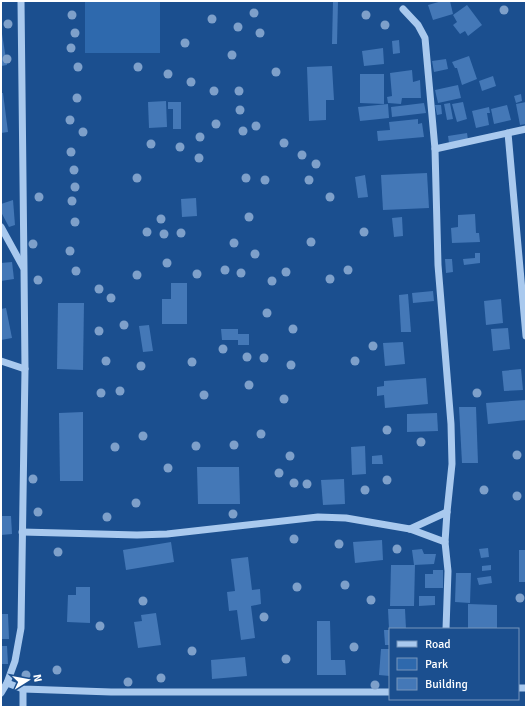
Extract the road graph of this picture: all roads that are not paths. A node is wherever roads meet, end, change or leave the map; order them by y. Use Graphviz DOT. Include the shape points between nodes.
graph roads {
  1 [pos="21,1"];
  2 [pos="403,9"];
  3 [pos="526,129"];
  4 [pos="508,133"];
  5 [pos="435,149"];
  6 [pos="1,227"];
  7 [pos="24,268"];
  8 [pos="526,336"];
  9 [pos="1,361"];
  10 [pos="25,369"];
  11 [pos="447,512"];
  12 [pos="410,529"];
  13 [pos="22,532"];
  14 [pos="445,542"];
  15 [pos="446,628"];
  16 [pos="7,683"];
  17 [pos="23,689"];
  18 [pos="389,692"];
  19 [pos="1,693"];
  20 [pos="23,707"];
  1 -- 7 [label="street"];
  2 -- 5 [label="street" via="418,25 425,38"];
  3 -- 4 [label="street"];
  4 -- 5 [label="street"];
  4 -- 8 [label="street"];
  5 -- 11 [label="street" via="438,265 451,424 452,464"];
  6 -- 7 [label="street"];
  7 -- 10 [label="street"];
  9 -- 10 [label="street"];
  10 -- 13 [label="street"];
  11 -- 12 [label="street"];
  11 -- 14 [label="street"];
  12 -- 13 [label="street" via="346,518 318,517 136,536"];
  12 -- 14 [label="street"];
  13 -- 16 [label="street" via="21,628 15,661"];
  14 -- 15 [label="street" via="448,571"];
  16 -- 17 [label="street"];
  16 -- 19 [label="street"];
  17 -- 18 [label="street" via="118,692"];
  17 -- 20 [label="street"];
}
